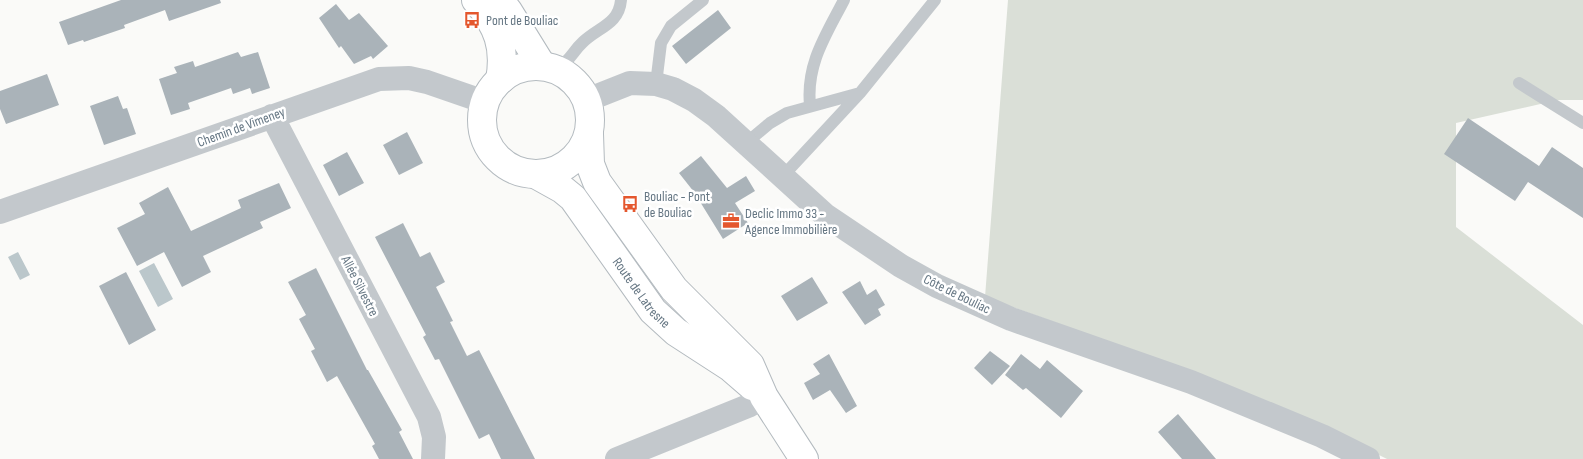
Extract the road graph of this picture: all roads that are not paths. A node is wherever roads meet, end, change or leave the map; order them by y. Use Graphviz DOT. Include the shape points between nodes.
graph roads {
  1 [pos="476,0"];
  2 [pos="499,0"];
  3 [pos="621,0"];
  4 [pos="703,0"];
  5 [pos="844,0"];
  6 [pos="935,0"];
  7 [pos="549,68"];
  8 [pos="1519,83"];
  9 [pos="656,84"];
  10 [pos="492,91"];
  11 [pos="860,93"];
  12 [pos="587,100"];
  13 [pos="810,105"];
  14 [pos="272,116"];
  15 [pos="1583,122"];
  16 [pos="589,134"];
  17 [pos="746,143"];
  18 [pos="535,174"];
  19 [pos="782,177"];
  20 [pos="0,212"];
  21 [pos="707,321"];
  22 [pos="689,342"];
  23 [pos="764,396"];
  24 [pos="433,459"];
  25 [pos="617,459"];
  26 [pos="804,459"];
  27 [pos="1368,459"];
  1 -- 10 [label="street" via="503,46 504,61"];
  2 -- 7 [label="street"];
  3 -- 7 [label="lane" via="615,20 583,42 569,61"];
  4 -- 9 [label="lane" via="671,26 661,43"];
  5 -- 13 [label="lane" via="813,62"];
  6 -- 11 [label="lane"];
  7 -- 10 [label="street" via="524,67 508,74"];
  7 -- 12 [label="street" via="569,77"];
  8 -- 15 [label="lane"];
  9 -- 12 [label="street, Côte de Bouliac" via="630,83"];
  9 -- 17 [label="street, Côte de Bouliac" via="694,100"];
  10 -- 14 [label="street, Chemin de Vimeney" via="410,78 380,79"];
  10 -- 18 [label="street" via="483,127 491,151 503,164 518,172"];
  11 -- 13 [label="lane"];
  11 -- 19 [label="lane"];
  12 -- 16 [label="street"];
  13 -- 17 [label="lane" via="770,123"];
  14 -- 20 [label="street, Chemin de Vimeney"];
  14 -- 24 [label="street, Allée Silvestre" via="429,417 434,437"];
  16 -- 18 [label="street" via="581,151 569,164 553,172"];
  16 -- 21 [label="street, Route de Latresne" via="590,164 598,182 674,289"];
  17 -- 19 [label="street, Côte de Bouliac"];
  18 -- 22 [label="street, Route de Latresne" via="562,188 573,198 653,311"];
  19 -- 27 [label="street, Côte de Bouliac" via="832,221 945,290 1011,319 1191,382 1322,436"];
  21 -- 22 [label="street"];
  21 -- 23 [label="street, Route de Latresne" via="750,365"];
  22 -- 23 [label="street, Route de Latresne" via="730,367"];
  23 -- 25 [label="street" via="748,406"];
  23 -- 26 [label="street, Route de Latresne"];
}
